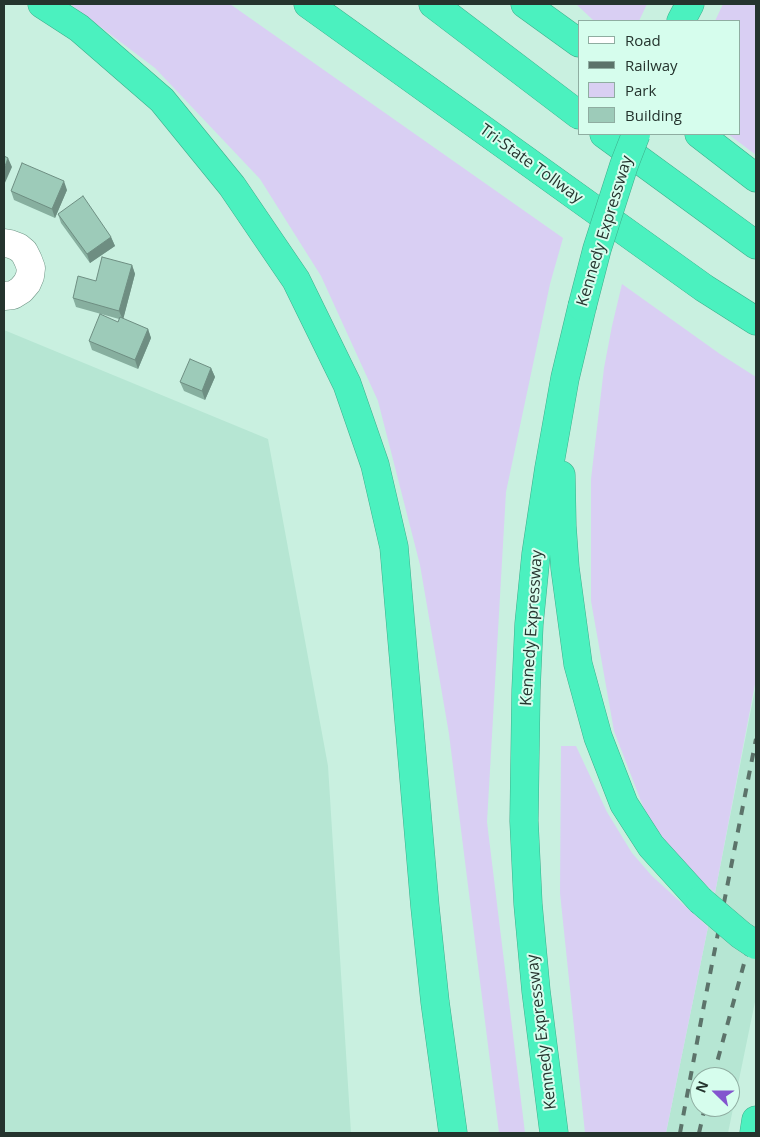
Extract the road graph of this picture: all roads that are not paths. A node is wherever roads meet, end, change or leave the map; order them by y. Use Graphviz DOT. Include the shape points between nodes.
graph roads {
  1 [pos="42,4"];
  2 [pos="308,4"];
  3 [pos="433,4"];
  4 [pos="525,4"];
  5 [pos="558,4"];
  6 [pos="690,4"];
  7 [pos="682,20"];
  8 [pos="578,27"];
  9 [pos="578,42"];
  10 [pos="578,114"];
  11 [pos="605,135"];
  12 [pos="636,135"];
  13 [pos="700,135"];
  14 [pos="756,178"];
  15 [pos="4,243"];
  16 [pos="756,245"];
  17 [pos="4,296"];
  18 [pos="756,321"];
  19 [pos="565,378"];
  20 [pos="756,945"];
  21 [pos="756,1120"];
  22 [pos="453,1133"];
  23 [pos="554,1133"];
  24 [pos="754,1133"];
  1 -- 22 [label="highway" via="79,28 162,100 232,186 296,280 350,393 375,465 394,547 425,907"];
  2 -- 18 [label="highway, Tri-State Tollway" via="696,282"];
  3 -- 10 [label="highway"];
  4 -- 9 [label="highway"];
  5 -- 8 [label="highway"];
  6 -- 7 [label="highway"];
  11 -- 16 [label="highway"];
  12 -- 19 [label="highway, Kennedy Expressway, bridge" via="597,249"];
  13 -- 14 [label="highway"];
  15 -- 17 [label="street" via="24,252 31,268 21,290"];
  19 -- 20 [label="highway, bridge" via="561,487 565,568 578,664 598,737 624,804 651,846 700,900"];
  19 -- 23 [label="highway, Kennedy Expressway" via="536,554 529,624 524,758 528,904"];
  21 -- 24 [label="highway"];
}
